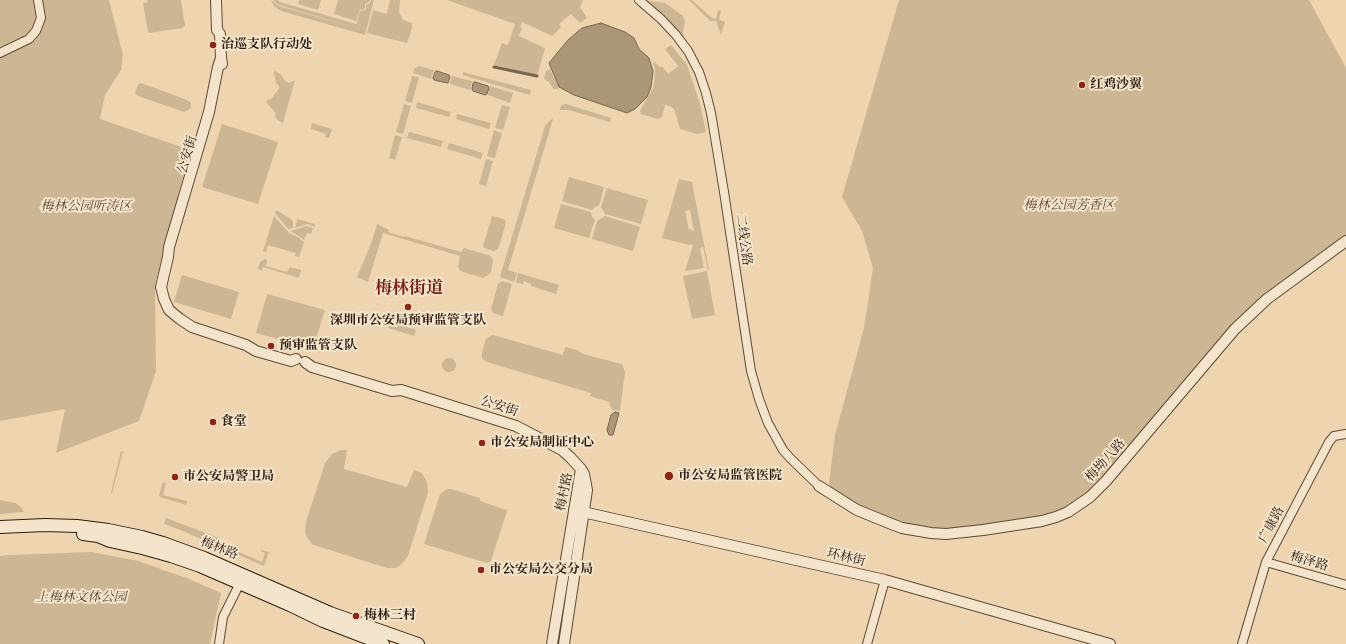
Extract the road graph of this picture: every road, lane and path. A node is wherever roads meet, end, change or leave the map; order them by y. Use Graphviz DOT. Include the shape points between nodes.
graph roads {
  1 [pos="38,0"];
  2 [pos="216,0"];
  3 [pos="222,0"];
  4 [pos="639,0"];
  5 [pos="220,34"];
  6 [pos="0,53"];
  7 [pos="1346,241"];
  8 [pos="1346,434"];
  9 [pos="582,469"];
  10 [pos="819,486"];
  11 [pos="574,510"];
  12 [pos="584,512"];
  13 [pos="0,528"];
  14 [pos="0,536"];
  15 [pos="1266,562"];
  16 [pos="885,580"];
  17 [pos="240,583"];
  18 [pos="1346,585"];
  19 [pos="219,644"];
  20 [pos="383,644"];
  21 [pos="418,644"];
  22 [pos="552,644"];
  23 [pos="564,644"];
  24 [pos="867,644"];
  25 [pos="1110,644"];
  26 [pos="1242,644"];
  1 -- 6 [label="street" via="41,18 36,31 29,39"];
  2 -- 5 [label="street, 公安街" via="217,30"];
  3 -- 5 [label="street, 公安街"];
  4 -- 10 [label="street, 二线公路" via="661,19 688,51 706,93 724,192 750,371 758,399 783,450"];
  5 -- 9 [label="street, 公安街" via="223,67 214,113 174,248 168,257 161,287 169,310 192,327 246,345 256,351 300,361 392,391 398,389 516,426 562,450"];
  7 -- 10 [label="street, 梅坳八路" via="1267,299 1235,329 1106,482 1068,512 1042,521 946,534 931,533 902,528 857,510"];
  8 -- 15 [label="street, 广康路" via="1334,436 1329,442"];
  9 -- 11 [label="street, 梅村路"];
  9 -- 12 [label="street, 梅村路" via="587,490"];
  11 -- 12 [label="street, 环林街"];
  11 -- 22 [label="street, 梅村路"];
  12 -- 16 [label="street, 环林街"];
  12 -- 23 [label="street, 梅村路"];
  13 -- 21 [label="main road, 梅林路" via="77,526 156,541 204,558 330,613"];
  14 -- 17 [label="main road, 梅林路" via="29,533 98,536 171,556"];
  15 -- 18 [label="street, 梅泽路"];
  15 -- 26 [label="street, 广康路"];
  16 -- 24 [label="street"];
  16 -- 25 [label="street, 环林街"];
  17 -- 19 [label="street" via="223,617"];
  17 -- 20 [label="main road, 梅林路" via="323,621"];
}
